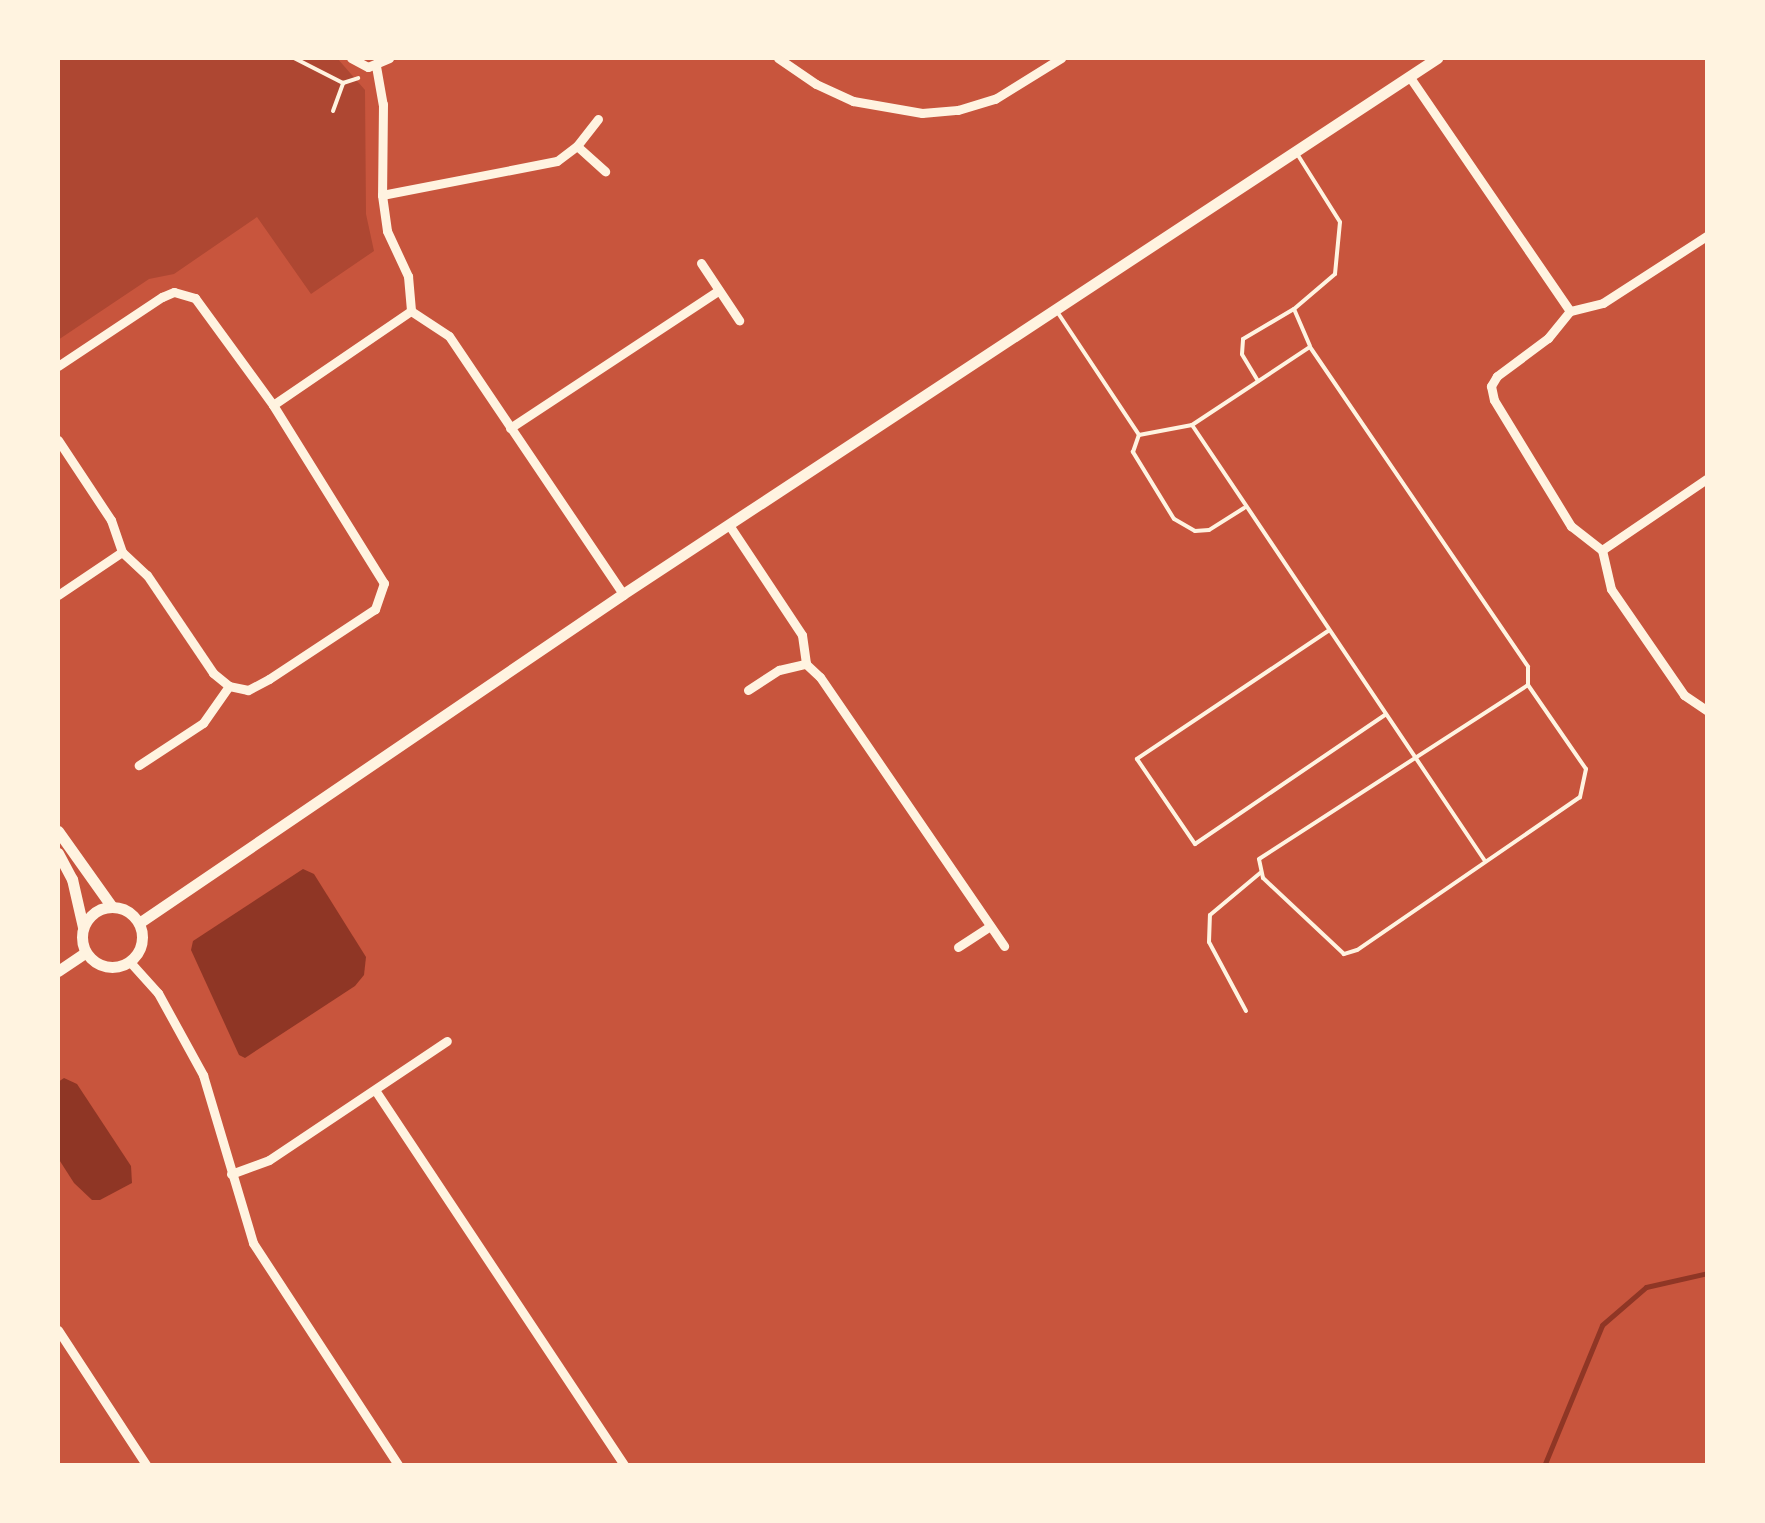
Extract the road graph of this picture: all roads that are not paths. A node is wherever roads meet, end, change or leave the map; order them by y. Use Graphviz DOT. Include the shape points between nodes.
graph roads {
  1 [pos="351,58"];
  2 [pos="389,58"];
  3 [pos="778,58"];
  4 [pos="1060,58"];
  5 [pos="1437,58"];
  6 [pos="376,66"];
  7 [pos="1409,76"];
  8 [pos="598,119"];
  9 [pos="577,146"];
  10 [pos="1295,152"];
  11 [pos="605,171"];
  12 [pos="382,196"];
  13 [pos="1708,235"];
  14 [pos="701,263"];
  15 [pos="719,290"];
  16 [pos="1294,309"];
  17 [pos="1056,310"];
  18 [pos="1570,310"];
  19 [pos="411,312"];
  20 [pos="739,320"];
  21 [pos="1312,350"];
  22 [pos="58,366"];
  23 [pos="1258,382"];
  24 [pos="273,405"];
  25 [pos="1192,425"];
  26 [pos="510,428"];
  27 [pos="1139,435"];
  28 [pos="58,440"];
  29 [pos="1708,478"];
  30 [pos="1244,508"];
  31 [pos="729,524"];
  32 [pos="1602,550"];
  33 [pos="122,552"];
  34 [pos="623,594"];
  35 [pos="58,595"];
  36 [pos="1328,631"];
  37 [pos="806,664"];
  38 [pos="1528,685"];
  39 [pos="229,686"];
  40 [pos="748,690"];
  41 [pos="1708,712"];
  42 [pos="1385,715"];
  43 [pos="1415,758"];
  44 [pos="139,766"];
  45 [pos="58,831"];
  46 [pos="58,853"];
  47 [pos="1485,862"];
  48 [pos="1262,872"];
  49 [pos="112,907"];
  50 [pos="139,924"];
  51 [pos="990,926"];
  52 [pos="83,927"];
  53 [pos="1004,946"];
  54 [pos="958,947"];
  55 [pos="86,953"];
  56 [pos="130,962"];
  57 [pos="58,972"];
  58 [pos="1246,1011"];
  59 [pos="448,1041"];
  60 [pos="376,1090"];
  61 [pos="232,1174"];
  62 [pos="58,1330"];
  63 [pos="148,1466"];
  64 [pos="399,1466"];
  65 [pos="625,1466"];
  1 -- 6 [label="street"];
  2 -- 6 [label="street"];
  3 -- 4 [label="street" via="853,101 922,113 995,99"];
  5 -- 7 [label="street"];
  6 -- 12 [label="street" via="384,104"];
  7 -- 10 [label="street"];
  7 -- 18 [label="street"];
  8 -- 9 [label="street"];
  9 -- 11 [label="street"];
  9 -- 12 [label="street" via="557,161"];
  10 -- 16 [label="lane" via="1340,222 1335,274"];
  10 -- 17 [label="street"];
  12 -- 19 [label="street" via="387,231 408,276"];
  13 -- 18 [label="street" via="1603,303"];
  14 -- 15 [label="street"];
  15 -- 20 [label="street"];
  15 -- 26 [label="street"];
  16 -- 21 [label="lane"];
  16 -- 23 [label="lane" via="1242,339 1242,354"];
  17 -- 27 [label="lane"];
  17 -- 31 [label="street"];
  18 -- 32 [label="street" via="1555,332 1492,386 1494,400 1571,526"];
  19 -- 24 [label="street"];
  19 -- 26 [label="street" via="449,336"];
  21 -- 23 [label="lane"];
  21 -- 38 [label="lane" via="1528,667"];
  22 -- 24 [label="street" via="162,297 186,294 204,306"];
  23 -- 25 [label="lane"];
  24 -- 39 [label="street" via="384,583 375,609 248,690"];
  25 -- 27 [label="lane"];
  25 -- 30 [label="lane"];
  26 -- 34 [label="street"];
  27 -- 30 [label="lane" via="1133,452 1174,519 1196,532"];
  28 -- 33 [label="street" via="111,520"];
  29 -- 32 [label="street"];
  30 -- 36 [label="lane"];
  31 -- 34 [label="street"];
  31 -- 37 [label="street" via="802,635"];
  32 -- 41 [label="street" via="1611,589 1684,695"];
  33 -- 35 [label="street"];
  33 -- 39 [label="street" via="147,574 213,673"];
  34 -- 50 [label="street"];
  36 -- 42 [label="lane"];
  36 -- 42 [label="lane" via="1137,759 1185,830 1195,844"];
  37 -- 40 [label="street" via="778,670"];
  37 -- 51 [label="street"];
  38 -- 43 [label="lane"];
  38 -- 47 [label="lane" via="1586,769 1585,783 1580,797"];
  39 -- 44 [label="street" via="204,723"];
  42 -- 43 [label="lane"];
  43 -- 47 [label="lane"];
  43 -- 48 [label="lane" via="1269,850 1259,859"];
  45 -- 49 [label="street"];
  46 -- 52 [label="street"];
  47 -- 48 [label="lane" via="1344,954"];
  48 -- 58 [label="lane" via="1210,915 1209,942"];
  49 -- 50 [label="street"];
  49 -- 52 [label="street" via="94,912"];
  50 -- 56 [label="street" via="142,940"];
  51 -- 53 [label="street"];
  51 -- 54 [label="street"];
  52 -- 55 [label="street"];
  55 -- 56 [label="street" via="106,967"];
  55 -- 57 [label="street"];
  56 -- 61 [label="street" via="185,1036"];
  59 -- 60 [label="street"];
  60 -- 61 [label="street" via="269,1160"];
  60 -- 65 [label="street"];
  61 -- 64 [label="street" via="253,1243"];
  62 -- 63 [label="street"];
}
